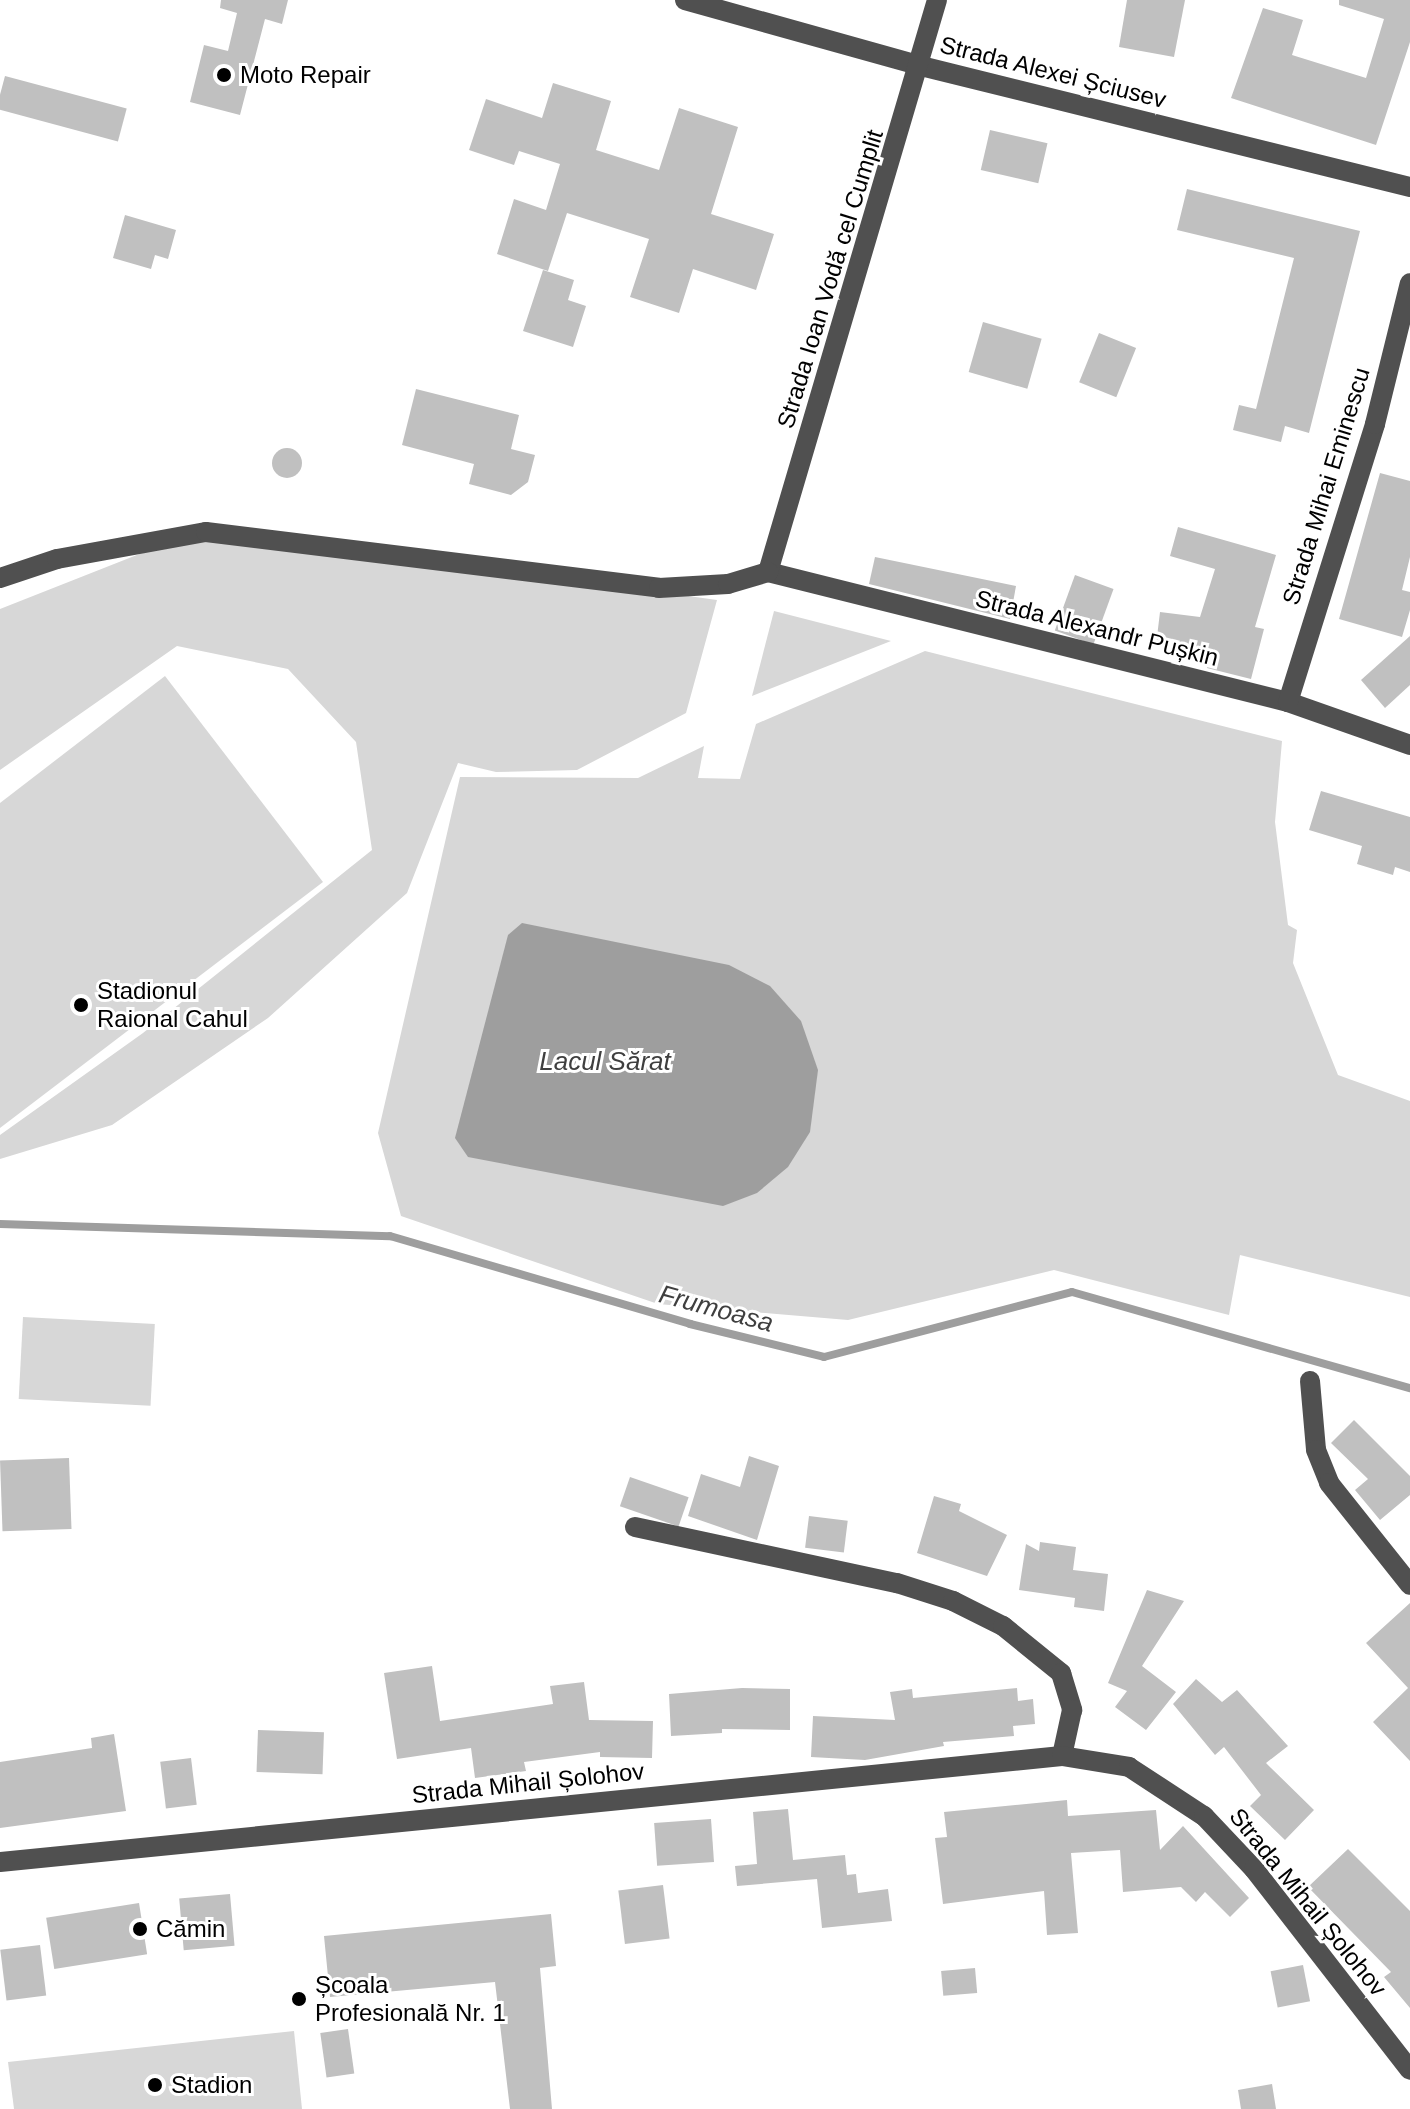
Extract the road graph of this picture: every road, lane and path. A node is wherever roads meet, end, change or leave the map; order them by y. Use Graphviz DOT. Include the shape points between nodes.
graph roads {
  1 [pos="685,0"];
  2 [pos="937,0"];
  3 [pos="921,66"];
  4 [pos="1410,187"];
  5 [pos="1410,283"];
  6 [pos="768,572"];
  7 [pos="0,578"];
  8 [pos="1288,702"];
  9 [pos="1410,745"];
  10 [pos="1310,1381"];
  11 [pos="635,1527"];
  12 [pos="1410,1585"];
  13 [pos="1062,1756"];
  14 [pos="0,1862"];
  15 [pos="1410,2070"];
  1 -- 3 [label="street, Strada Alexei Șciusev"];
  2 -- 3 [label="street, Strada Ioan Vodă cel Cumplit"];
  3 -- 4 [label="street, Strada Alexei Șciusev"];
  3 -- 6 [label="street, Strada Ioan Vodă cel Cumplit"];
  5 -- 8 [label="street, Strada Mihai Eminescu" via="1375,424"];
  6 -- 7 [label="street" via="728,584 659,588 206,532 57,559"];
  6 -- 8 [label="street, Strada Alexandr Pușkin"];
  8 -- 9 [label="street, Strada Alexandr Pușkin"];
  10 -- 12 [label="street" via="1316,1450 1329,1483"];
  11 -- 13 [label="street" via="897,1583 953,1601 1003,1626 1061,1673 1072,1710"];
  13 -- 14 [label="street, Strada Mihail Șolohov"];
  13 -- 15 [label="street, Strada Mihail Șolohov" via="1129,1767 1204,1816 1254,1869"];
}
